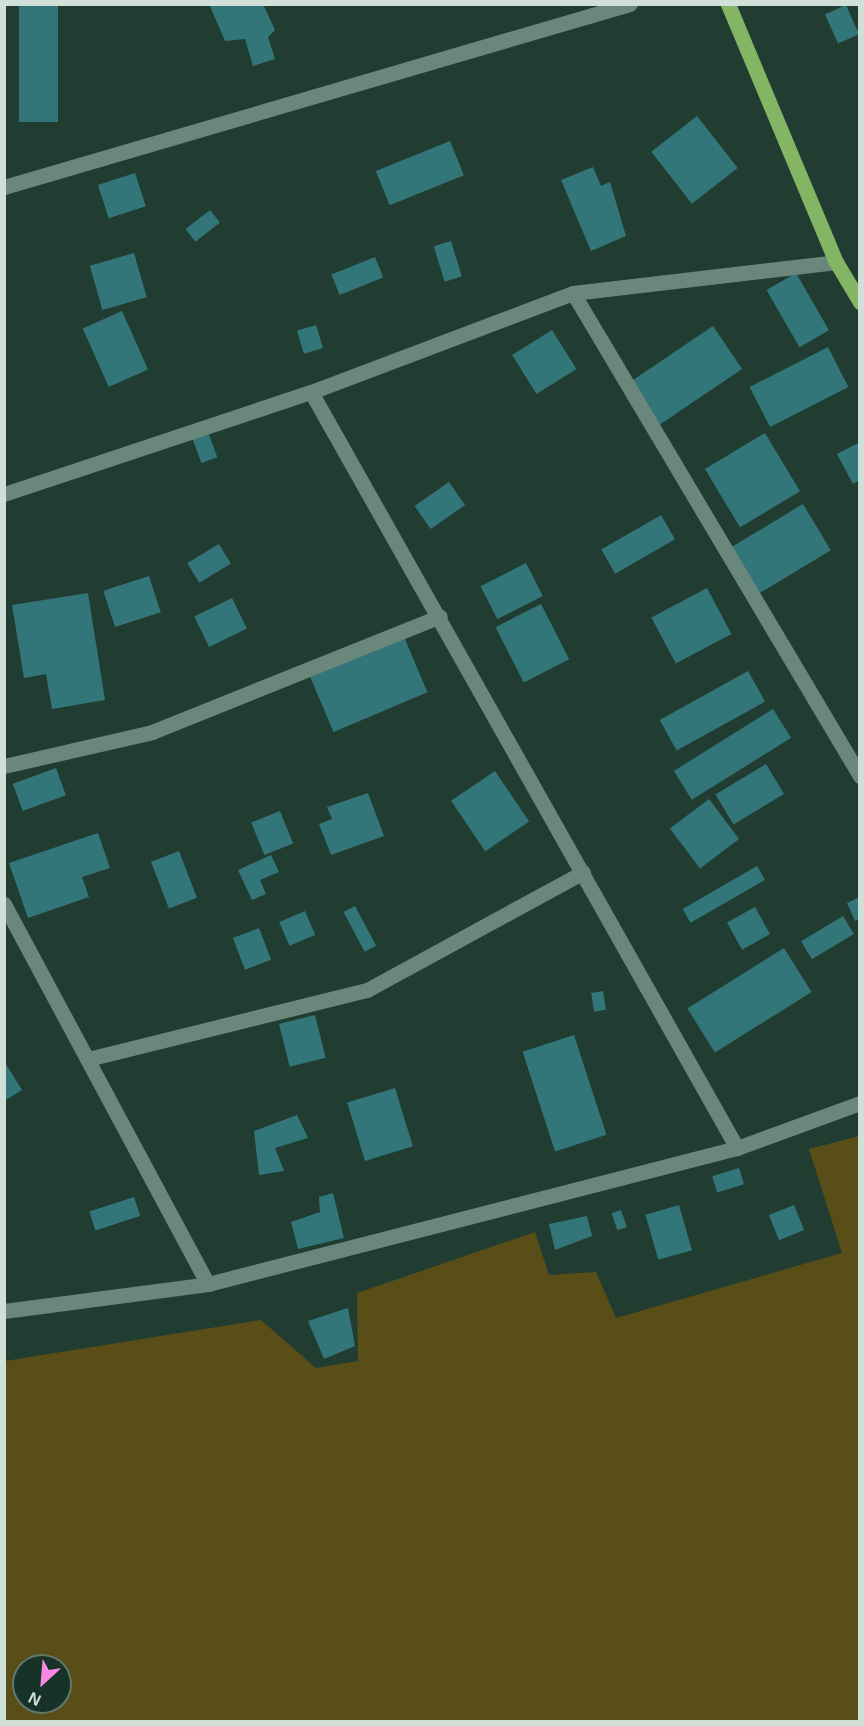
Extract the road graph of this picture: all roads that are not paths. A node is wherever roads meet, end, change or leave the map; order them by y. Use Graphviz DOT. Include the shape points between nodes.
graph roads {
  1 [pos="630,4"];
  2 [pos="728,4"];
  3 [pos="4,187"];
  4 [pos="836,262"];
  5 [pos="573,293"];
  6 [pos="860,302"];
  7 [pos="311,392"];
  8 [pos="4,494"];
  9 [pos="440,616"];
  10 [pos="4,766"];
  11 [pos="860,776"];
  12 [pos="583,872"];
  13 [pos="4,904"];
  14 [pos="88,1059"];
  15 [pos="860,1103"];
  16 [pos="737,1148"];
  17 [pos="208,1284"];
  18 [pos="4,1311"];
  1 -- 3 [label="street"];
  2 -- 4 [label="main road"];
  4 -- 5 [label="street"];
  4 -- 6 [label="main road"];
  5 -- 7 [label="street"];
  5 -- 11 [label="street"];
  7 -- 8 [label="street"];
  7 -- 9 [label="street"];
  9 -- 10 [label="street" via="152,732"];
  9 -- 12 [label="street"];
  12 -- 14 [label="street" via="367,990"];
  12 -- 16 [label="street"];
  13 -- 14 [label="street"];
  14 -- 17 [label="street"];
  15 -- 16 [label="street"];
  16 -- 17 [label="street"];
  17 -- 18 [label="street"];
}
